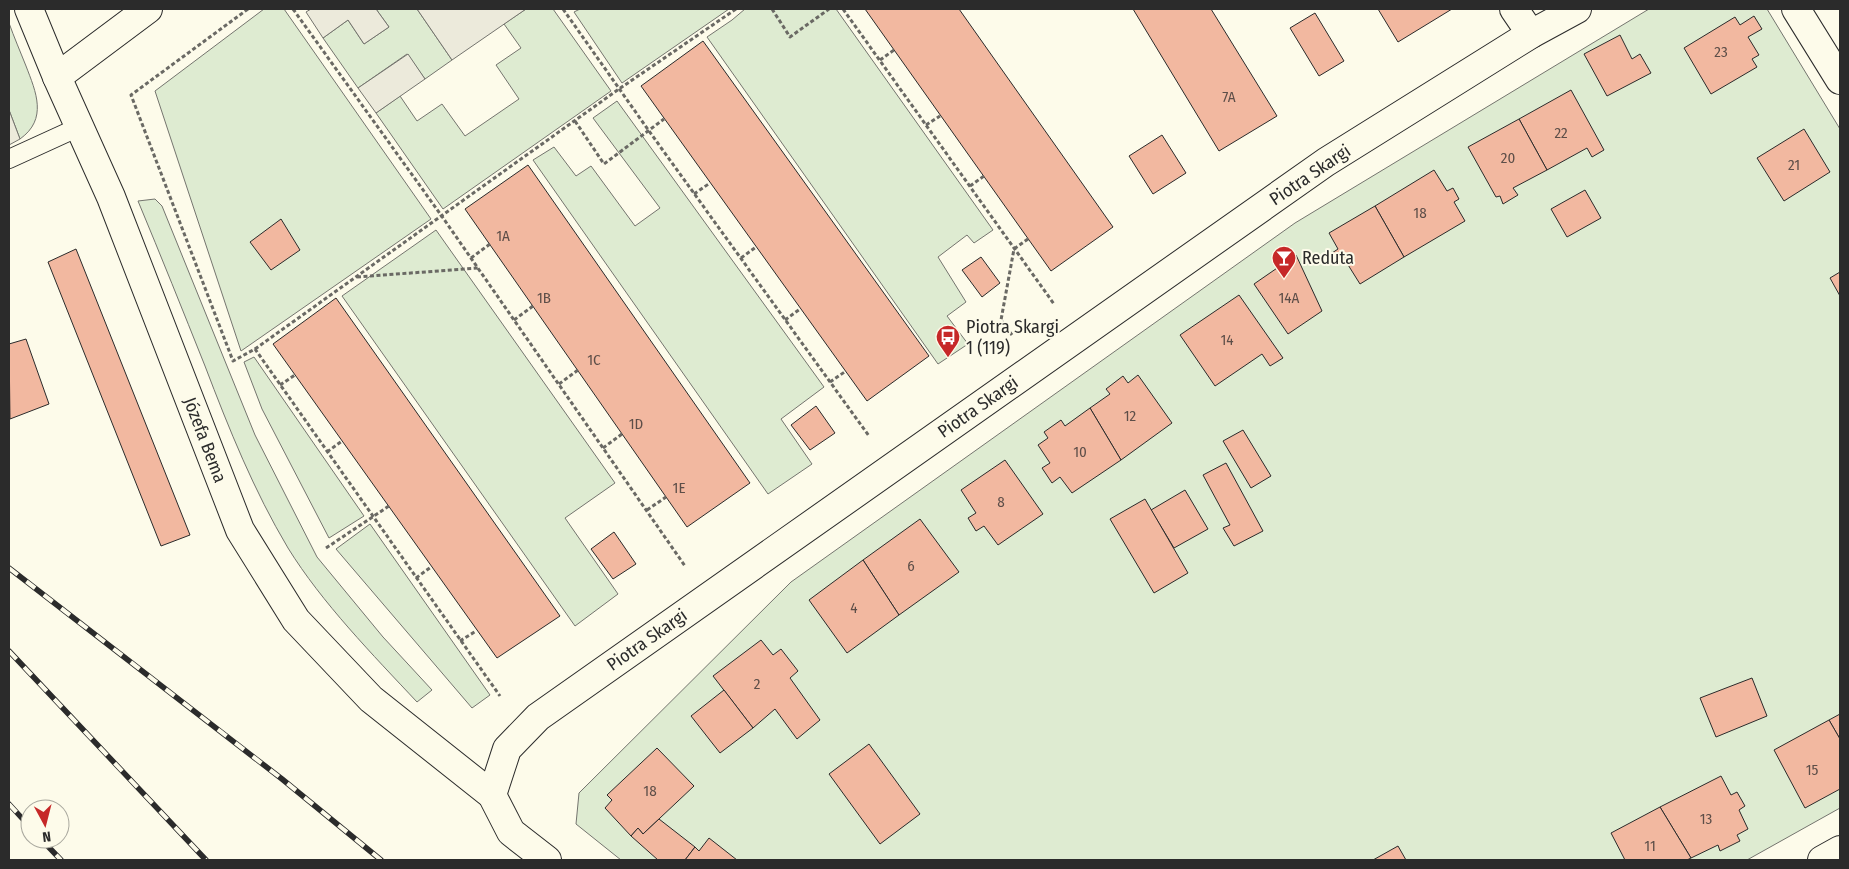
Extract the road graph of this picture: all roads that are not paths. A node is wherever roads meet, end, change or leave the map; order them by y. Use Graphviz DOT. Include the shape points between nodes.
graph roads {
  1 [pos="29,9"];
  2 [pos="148,9"];
  3 [pos="1514,9"];
  4 [pos="1577,9"];
  5 [pos="1796,9"];
  6 [pos="1531,34"];
  7 [pos="56,77"];
  8 [pos="1840,80"];
  9 [pos="79,127"];
  10 [pos="9,159"];
  11 [pos="492,795"];
  12 [pos="1840,850"];
  13 [pos="547,860"];
  14 [pos="1822,860"];
  1 -- 7 [label="street, Józefa Bema"];
  2 -- 7 [label="street"];
  3 -- 6 [label="street"];
  4 -- 6 [label="street, Piotra Skargi"];
  5 -- 8 [label="street"];
  6 -- 11 [label="street, Piotra Skargi" via="1326,162 538,717 506,749"];
  7 -- 9 [label="street, Józefa Bema"];
  9 -- 10 [label="lane"];
  9 -- 11 [label="street, Józefa Bema" via="111,197 245,538 296,620 337,663 372,699"];
  11 -- 13 [label="street" via="511,832"];
  12 -- 14 [label="street"];
}
